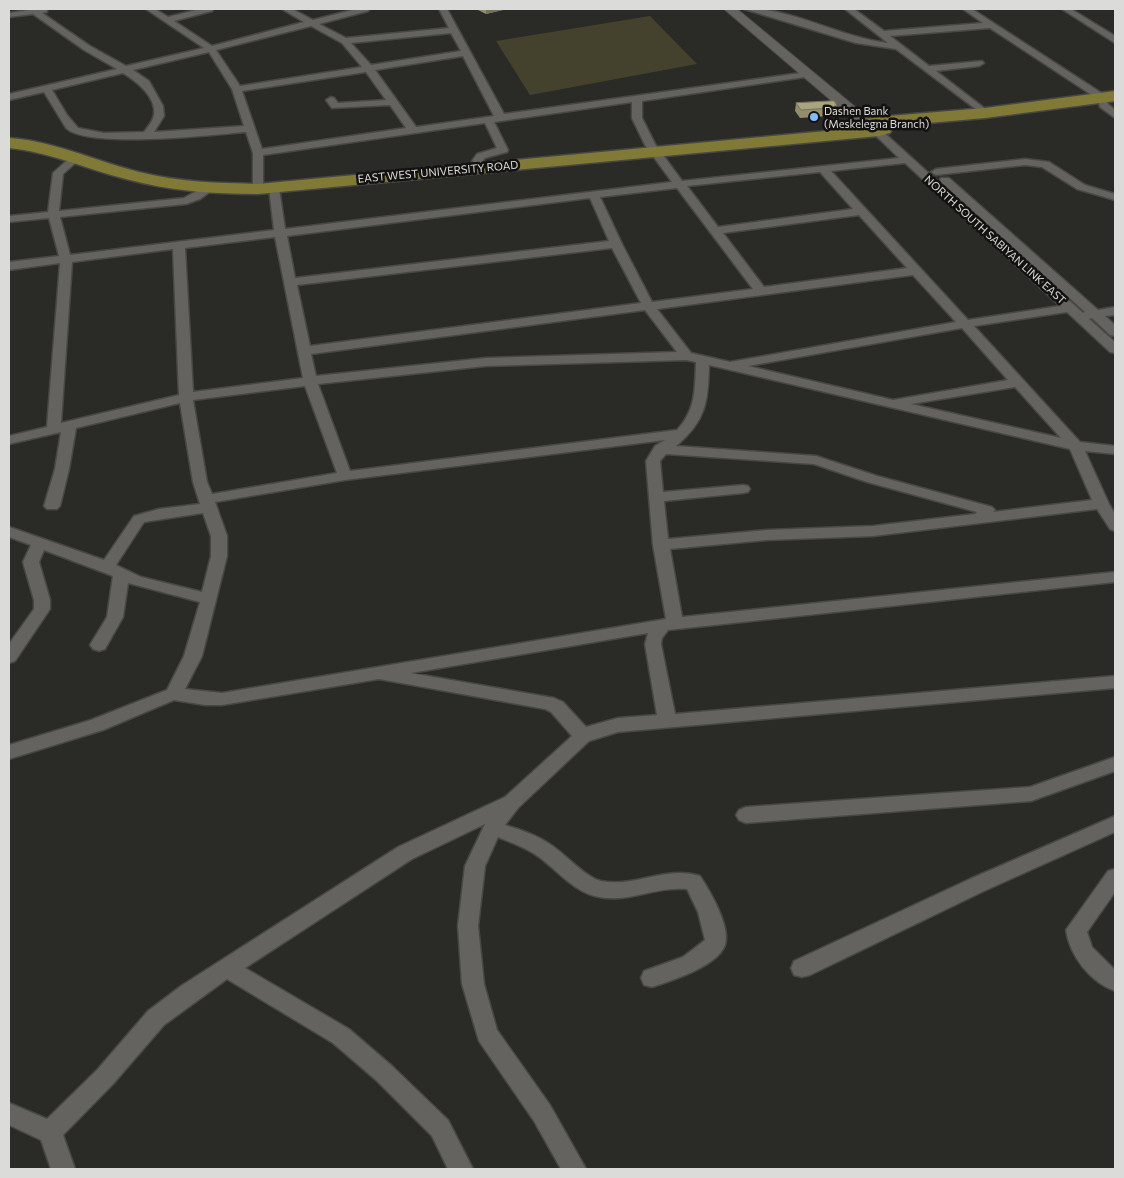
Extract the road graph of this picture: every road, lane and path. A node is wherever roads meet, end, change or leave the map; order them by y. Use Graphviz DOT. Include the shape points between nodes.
graph roads {
  1 [pos="47,9"];
  2 [pos="150,9"];
  3 [pos="209,9"];
  4 [pos="286,9"];
  5 [pos="365,9"];
  6 [pos="443,9"];
  7 [pos="730,9"];
  8 [pos="746,9"];
  9 [pos="849,9"];
  10 [pos="967,9"];
  11 [pos="1066,9"];
  12 [pos="35,12"];
  13 [pos="9,15"];
  14 [pos="168,20"];
  15 [pos="311,22"];
  16 [pos="992,25"];
  17 [pos="454,30"];
  18 [pos="883,34"];
  19 [pos="1115,40"];
  20 [pos="345,41"];
  21 [pos="898,47"];
  22 [pos="211,49"];
  23 [pos="466,53"];
  24 [pos="979,63"];
  25 [pos="124,68"];
  26 [pos="369,69"];
  27 [pos="927,69"];
  28 [pos="805,74"];
  29 [pos="46,88"];
  30 [pos="237,89"];
  31 [pos="9,97"];
  32 [pos="331,100"];
  33 [pos="636,100"];
  34 [pos="393,102"];
  35 [pos="1111,107"];
  36 [pos="985,113"];
  37 [pos="501,119"];
  38 [pos="488,120"];
  39 [pos="876,127"];
  40 [pos="250,129"];
  41 [pos="412,130"];
  42 [pos="9,134"];
  43 [pos="148,134"];
  44 [pos="9,143"];
  45 [pos="652,148"];
  46 [pos="258,153"];
  47 [pos="76,158"];
  48 [pos="906,160"];
  49 [pos="477,161"];
  50 [pos="823,169"];
  51 [pos="936,172"];
  52 [pos="680,184"];
  53 [pos="264,186"];
  54 [pos="210,188"];
  55 [pos="594,196"];
  56 [pos="1115,197"];
  57 [pos="861,211"];
  58 [pos="53,214"];
  59 [pos="9,219"];
  60 [pos="280,231"];
  61 [pos="715,231"];
  62 [pos="179,244"];
  63 [pos="616,244"];
  64 [pos="66,260"];
  65 [pos="9,266"];
  66 [pos="914,271"];
  67 [pos="290,282"];
  68 [pos="760,290"];
  69 [pos="649,307"];
  70 [pos="1115,311"];
  71 [pos="1074,312"];
  72 [pos="1095,314"];
  73 [pos="964,324"];
  74 [pos="1115,332"];
  75 [pos="1115,349"];
  76 [pos="306,351"];
  77 [pos="686,356"];
  78 [pos="703,361"];
  79 [pos="727,366"];
  80 [pos="310,380"];
  81 [pos="1019,382"];
  82 [pos="186,397"];
  83 [pos="891,403"];
  84 [pos="69,425"];
  85 [pos="54,428"];
  86 [pos="681,434"];
  87 [pos="9,440"];
  88 [pos="1076,446"];
  89 [pos="660,449"];
  90 [pos="1115,450"];
  91 [pos="344,476"];
  92 [pos="743,489"];
  93 [pos="655,498"];
  94 [pos="207,503"];
  95 [pos="1101,504"];
  96 [pos="52,506"];
  97 [pos="980,518"];
  98 [pos="1114,521"];
  99 [pos="9,532"];
  100 [pos="39,544"];
  101 [pos="661,545"];
  102 [pos="114,571"];
  103 [pos="1115,576"];
  104 [pos="210,600"];
  105 [pos="669,624"];
  106 [pos="99,645"];
  107 [pos="9,658"];
  108 [pos="373,672"];
  109 [pos="1115,682"];
  110 [pos="174,694"];
  111 [pos="667,722"];
  112 [pos="583,736"];
  113 [pos="9,752"];
  114 [pos="1115,764"];
  115 [pos="512,802"];
  116 [pos="746,815"];
  117 [pos="1115,824"];
  118 [pos="492,828"];
  119 [pos="1115,877"];
  120 [pos="802,968"];
  121 [pos="228,969"];
  122 [pos="652,978"];
  123 [pos="1115,982"];
  124 [pos="9,1114"];
  125 [pos="50,1132"];
  126 [pos="63,1169"];
  127 [pos="462,1169"];
  128 [pos="574,1169"];
  1 -- 12 [label="street"];
  2 -- 14 [label="street"];
  3 -- 14 [label="street"];
  4 -- 15 [label="street"];
  5 -- 15 [label="street"];
  6 -- 17 [label="street"];
  7 -- 28 [label="main road, NORTH SOUTH SABIYAN LINK EAST"];
  8 -- 21 [label="street" via="783,16 850,40"];
  8 -- 39 [label="main road, NORTH SOUTH SABIYAN LINK EAST"];
  9 -- 18 [label="street"];
  10 -- 16 [label="street"];
  11 -- 19 [label="street"];
  12 -- 13 [label="street"];
  12 -- 25 [label="street" via="87,48"];
  14 -- 22 [label="street"];
  15 -- 20 [label="street"];
  15 -- 22 [label="street"];
  16 -- 18 [label="street"];
  16 -- 35 [label="street"];
  17 -- 20 [label="street"];
  17 -- 23 [label="street"];
  18 -- 21 [label="street"];
  20 -- 26 [label="street"];
  21 -- 27 [label="street"];
  22 -- 25 [label="street"];
  22 -- 30 [label="street"];
  23 -- 26 [label="street"];
  23 -- 37 [label="street"];
  24 -- 27 [label="street"];
  25 -- 29 [label="street"];
  25 -- 43 [label="street" via="146,83 158,106 159,116"];
  26 -- 30 [label="street"];
  26 -- 34 [label="street"];
  27 -- 36 [label="street"];
  28 -- 33 [label="street"];
  28 -- 39 [label="main road, NORTH SOUTH SABIYAN LINK EAST"];
  29 -- 31 [label="street"];
  29 -- 43 [label="street" via="75,130 102,135"];
  30 -- 40 [label="street"];
  32 -- 34 [label="street" via="335,106"];
  33 -- 37 [label="street"];
  33 -- 45 [label="street" via="638,118"];
  34 -- 41 [label="street"];
  35 -- 36 [label="main road, EAST WEST UNIVERSITY ROAD"];
  35 -- 39 [label="main road, EAST WEST UNIVERSITY ROAD" via="988,120"];
  36 -- 39 [label="main road, EAST WEST UNIVERSITY ROAD"];
  37 -- 38 [label="street"];
  38 -- 41 [label="street"];
  38 -- 49 [label="street" via="503,150 482,156"];
  39 -- 45 [label="main road, EAST WEST UNIVERSITY ROAD"];
  39 -- 48 [label="street, NORTH SOUTH SABIYAN LINK EAST"];
  39 -- 51 [label="street, NORTH SOUTH SABIYAN LINK EAST" via="900,141"];
  40 -- 43 [label="street"];
  40 -- 46 [label="street"];
  41 -- 46 [label="street"];
  42 -- 53 [label="main road, EAST WEST UNIVERSITY ROAD" via="57,139 164,174"];
  44 -- 47 [label="main road, EAST WEST UNIVERSITY ROAD" via="38,146"];
  45 -- 49 [label="main road, EAST WEST UNIVERSITY ROAD"];
  45 -- 52 [label="street"];
  45 -- 53 [label="main road, EAST WEST UNIVERSITY ROAD"];
  46 -- 53 [label="street"];
  47 -- 54 [label="main road, EAST WEST UNIVERSITY ROAD" via="163,183"];
  47 -- 58 [label="street" via="58,173"];
  48 -- 50 [label="street"];
  48 -- 71 [label="street, NORTH SOUTH SABIYAN LINK EAST"];
  49 -- 53 [label="main road, EAST WEST UNIVERSITY ROAD"];
  50 -- 52 [label="street"];
  50 -- 57 [label="street"];
  51 -- 56 [label="street" via="1039,162 1081,187"];
  51 -- 72 [label="street, NORTH SOUTH SABIYAN LINK EAST"];
  52 -- 55 [label="street"];
  52 -- 61 [label="street"];
  53 -- 54 [label="main road, EAST WEST UNIVERSITY ROAD"];
  53 -- 60 [label="street"];
  54 -- 58 [label="street" via="186,201"];
  55 -- 60 [label="street"];
  55 -- 63 [label="street"];
  57 -- 61 [label="street"];
  57 -- 66 [label="street"];
  58 -- 59 [label="street"];
  58 -- 64 [label="street"];
  60 -- 62 [label="street"];
  60 -- 67 [label="street"];
  61 -- 68 [label="street"];
  62 -- 64 [label="street"];
  62 -- 82 [label="street"];
  63 -- 67 [label="street"];
  63 -- 69 [label="street"];
  64 -- 65 [label="street"];
  64 -- 85 [label="street"];
  66 -- 68 [label="street"];
  66 -- 73 [label="street"];
  67 -- 76 [label="street"];
  68 -- 69 [label="street"];
  69 -- 76 [label="street"];
  69 -- 77 [label="street"];
  70 -- 72 [label="street"];
  71 -- 72 [label="street"];
  71 -- 73 [label="street"];
  71 -- 75 [label="street, NORTH SOUTH SABIYAN LINK EAST"];
  72 -- 74 [label="street, NORTH SOUTH SABIYAN LINK EAST"];
  73 -- 79 [label="street"];
  73 -- 81 [label="street"];
  76 -- 80 [label="street"];
  77 -- 78 [label="street"];
  77 -- 80 [label="street" via="486,362"];
  78 -- 79 [label="street"];
  78 -- 86 [label="street" via="701,408"];
  79 -- 83 [label="street"];
  80 -- 82 [label="street"];
  80 -- 91 [label="street"];
  81 -- 83 [label="street"];
  81 -- 88 [label="street"];
  82 -- 84 [label="street"];
  82 -- 94 [label="street" via="200,482"];
  83 -- 88 [label="street"];
  84 -- 85 [label="street"];
  84 -- 96 [label="street"];
  85 -- 87 [label="street"];
  86 -- 89 [label="street"];
  86 -- 91 [label="street"];
  88 -- 90 [label="street"];
  88 -- 95 [label="street"];
  89 -- 93 [label="street" via="653,461"];
  89 -- 97 [label="street" via="816,460 872,479 987,510"];
  91 -- 94 [label="street"];
  92 -- 93 [label="street"];
  93 -- 101 [label="street"];
  94 -- 102 [label="street" via="138,519"];
  94 -- 104 [label="street" via="219,536"];
  95 -- 97 [label="street"];
  95 -- 98 [label="street"];
  97 -- 101 [label="street" via="873,531 766,535"];
  99 -- 100 [label="street"];
  100 -- 102 [label="street"];
  100 -- 107 [label="street" via="31,562 41,593 42,609"];
  101 -- 105 [label="street"];
  102 -- 104 [label="street"];
  102 -- 106 [label="street" via="115,617"];
  103 -- 105 [label="street"];
  104 -- 110 [label="street" via="193,656"];
  105 -- 108 [label="street"];
  105 -- 111 [label="street" via="654,637 653,644"];
  108 -- 110 [label="street" via="222,699"];
  108 -- 112 [label="street" via="548,703 557,707"];
  109 -- 111 [label="street"];
  110 -- 113 [label="street" via="97,725"];
  111 -- 112 [label="street" via="618,725"];
  112 -- 115 [label="street"];
  114 -- 116 [label="street" via="1031,794"];
  115 -- 118 [label="street"];
  115 -- 121 [label="street" via="405,853"];
  117 -- 120 [label="street"];
  118 -- 122 [label="street" via="544,850 596,889 617,891 681,880 693,882 708,912 715,944 691,964"];
  118 -- 128 [label="street" via="476,866 473,883 468,926 473,984 487,1034 542,1113"];
  119 -- 123 [label="street" via="1076,930 1084,956"];
  121 -- 125 [label="street" via="156,1018 105,1077"];
  121 -- 127 [label="street" via="341,1036 384,1072 440,1128"];
  124 -- 125 [label="street"];
  125 -- 126 [label="street"];
}
